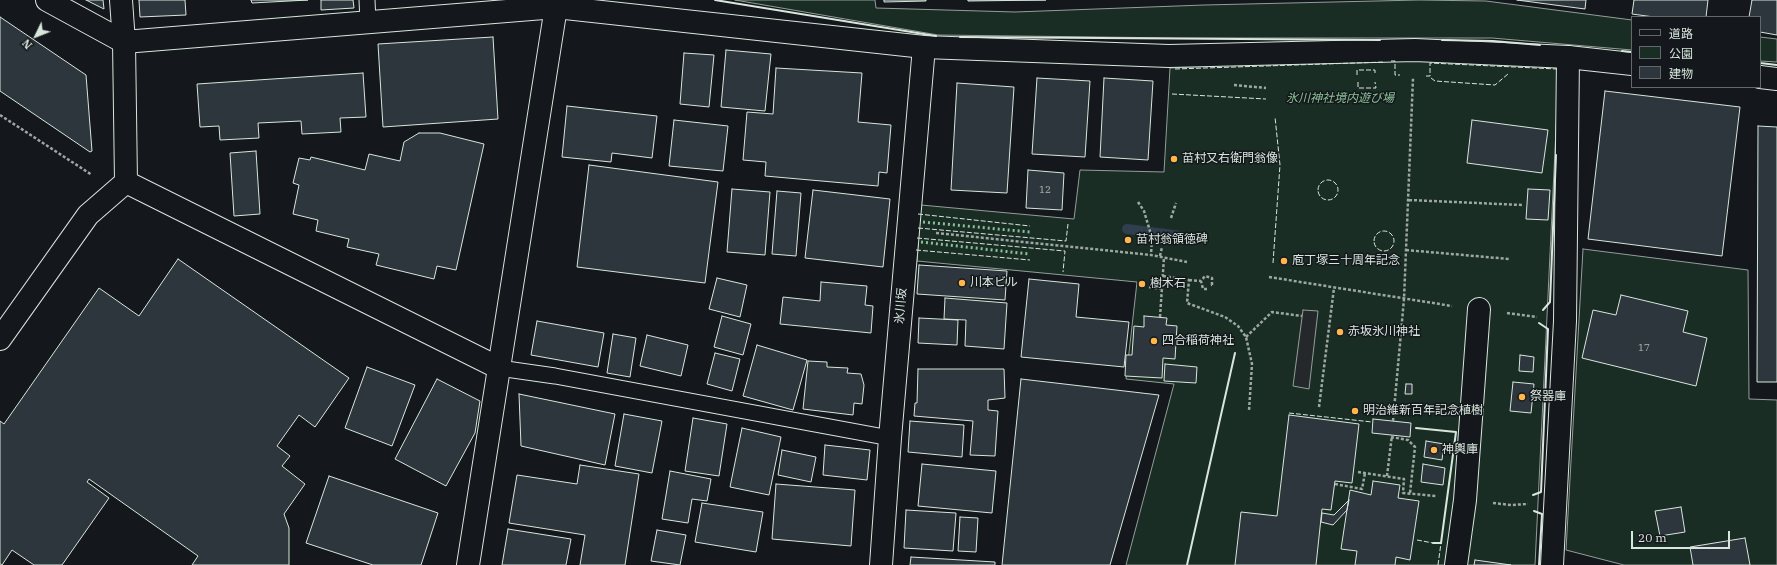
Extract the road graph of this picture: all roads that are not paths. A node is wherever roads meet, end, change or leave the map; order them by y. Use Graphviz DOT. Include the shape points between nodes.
graph roads {
  1 [pos="47,0"];
  2 [pos="121,0"];
  3 [pos="367,0"];
  4 [pos="555,3"];
  5 [pos="368,22"];
  6 [pos="124,42"];
  7 [pos="924,47"];
  8 [pos="1568,57"];
  9 [pos="1631,64"];
  10 [pos="1761,77"];
  11 [pos="1777,79"];
  12 [pos="126,182"];
  13 [pos="1479,309"];
  14 [pos="0,339"];
  15 [pos="499,368"];
  16 [pos="890,438"];
  17 [pos="468,565"];
  18 [pos="881,565"];
  19 [pos="1456,565"];
  20 [pos="1552,565"];
  1 -- 6 [label="street"];
  2 -- 6 [label="street"];
  3 -- 5 [label="lane"];
  4 -- 5 [label="street"];
  4 -- 7 [label="street"];
  4 -- 15 [label="street"];
  5 -- 6 [label="street"];
  6 -- 12 [label="street"];
  7 -- 8 [label="street" via="1169,56 1415,50"];
  7 -- 16 [label="street, 氷川坂"];
  8 -- 9 [label="street"];
  8 -- 20 [label="street" via="1565,321"];
  10 -- 11 [label="street"];
  12 -- 14 [label="street" via="88,215"];
  12 -- 15 [label="street"];
  13 -- 19 [label="street" via="1465,500"];
  15 -- 16 [label="lane"];
  15 -- 17 [label="street"];
  16 -- 18 [label="street, 氷川坂"];
}
